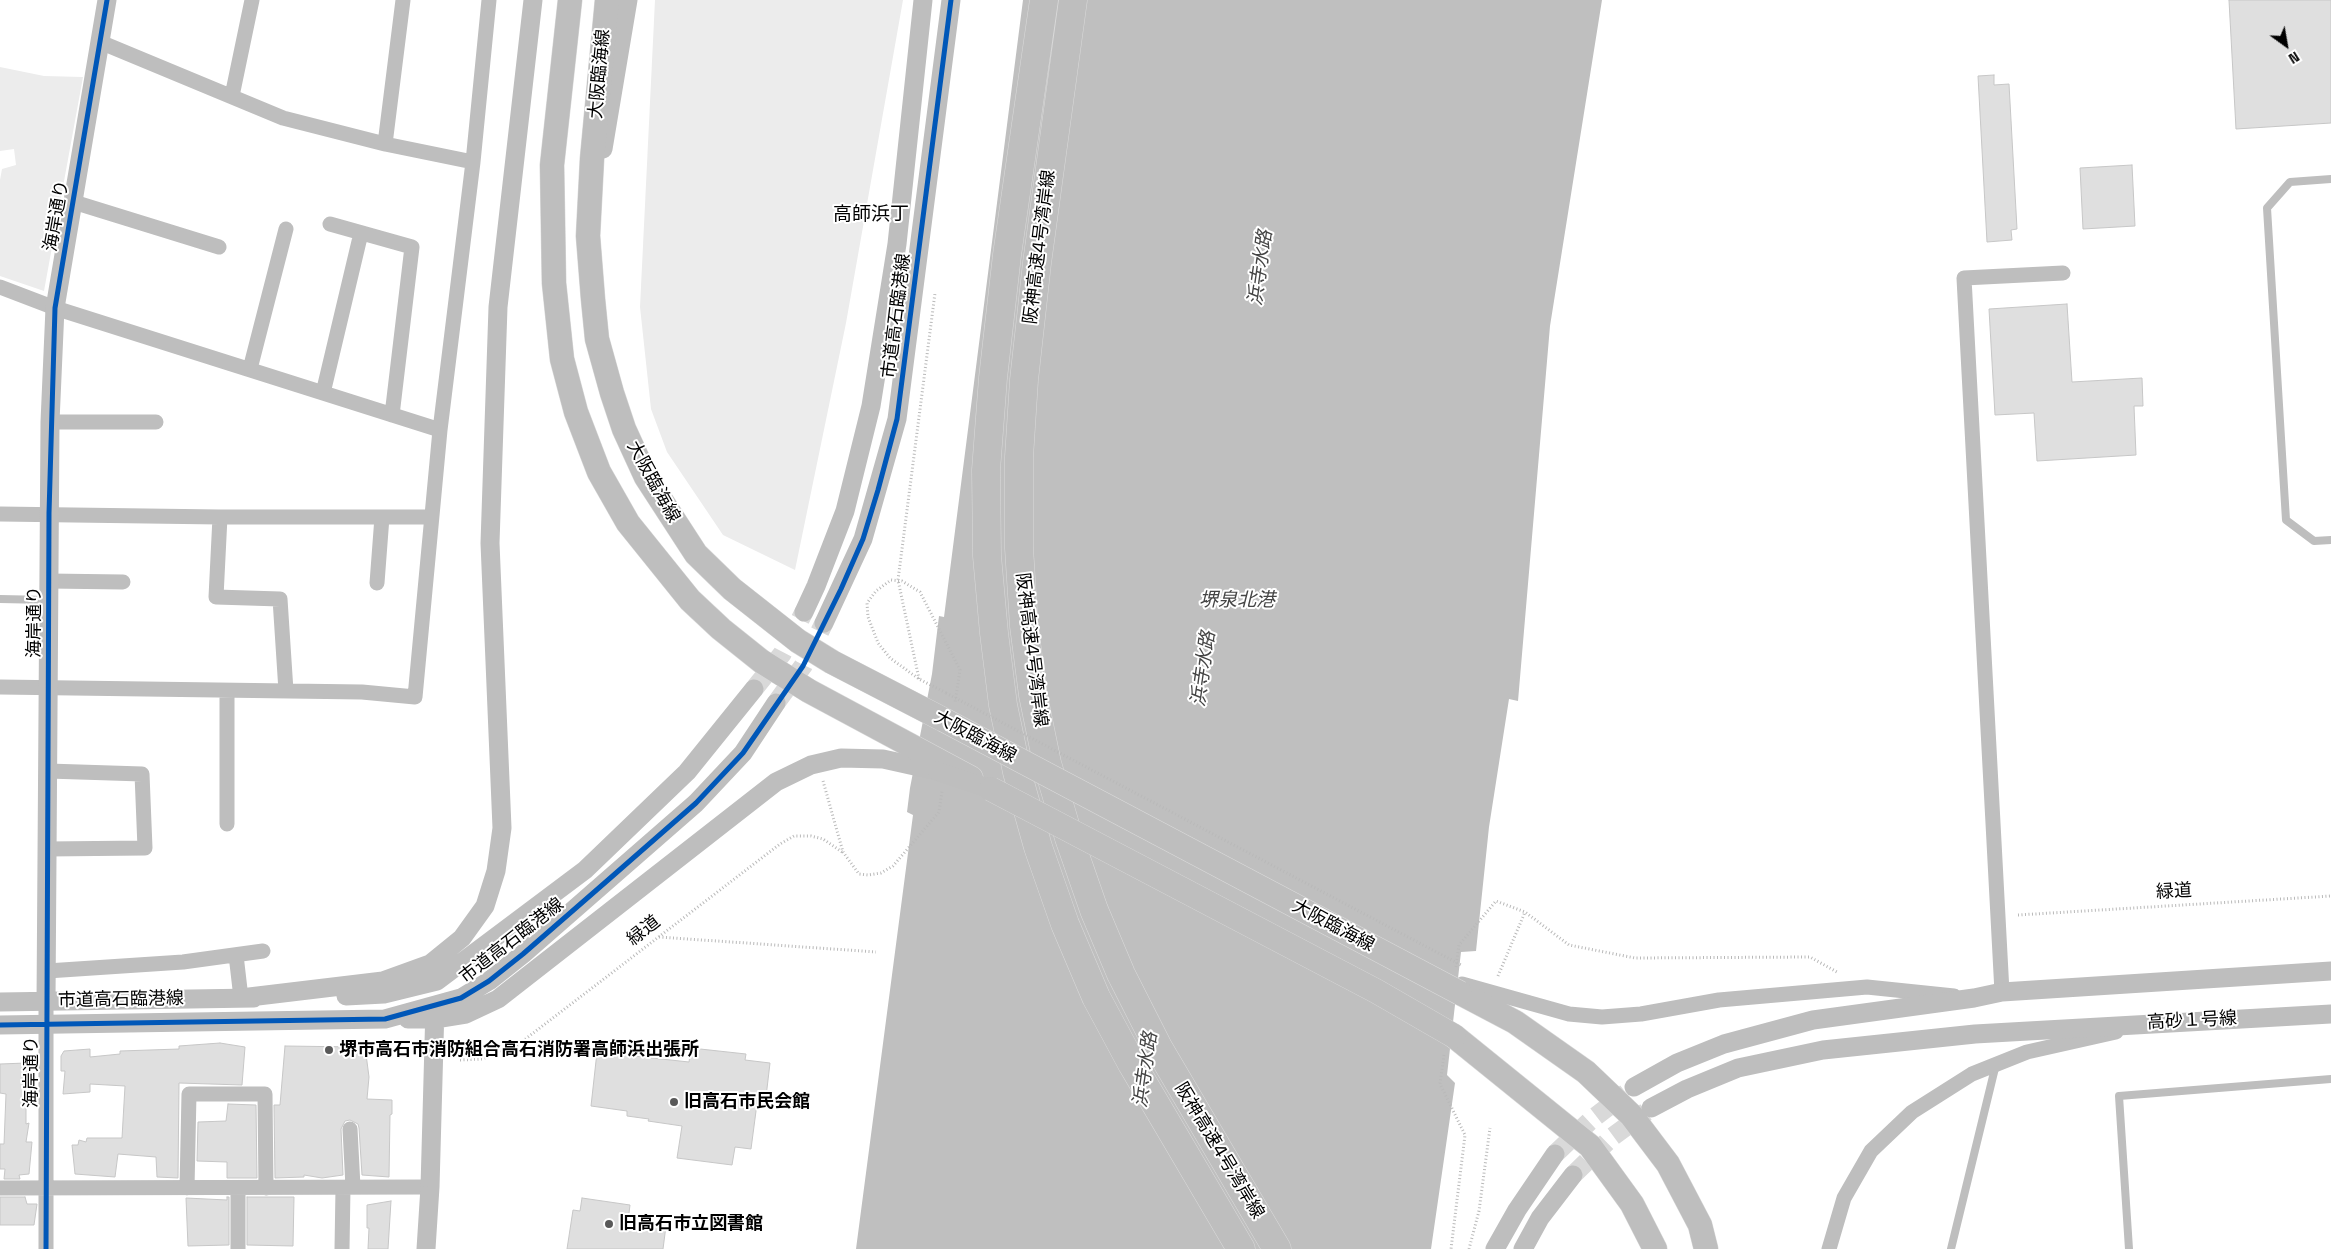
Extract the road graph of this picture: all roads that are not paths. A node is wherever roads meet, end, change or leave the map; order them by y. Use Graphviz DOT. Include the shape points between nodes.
graph roads {
  1 [pos="107,0"];
  2 [pos="252,0"];
  3 [pos="404,0"];
  4 [pos="489,0"];
  5 [pos="533,0"];
  6 [pos="570,0"];
  7 [pos="607,0"];
  8 [pos="628,0"];
  9 [pos="923,0"];
  10 [pos="951,0"];
  11 [pos="1044,0"];
  12 [pos="1073,0"];
  13 [pos="100,42"];
  14 [pos="232,96"];
  15 [pos="386,144"];
  16 [pos="473,162"];
  17 [pos="2331,180"];
  18 [pos="80,204"];
  19 [pos="330,224"];
  20 [pos="286,229"];
  21 [pos="361,233"];
  22 [pos="588,236"];
  23 [pos="219,247"];
  24 [pos="2063,273"];
  25 [pos="0,287"];
  26 [pos="55,308"];
  27 [pos="250,369"];
  28 [pos="323,393"];
  29 [pos="392,415"];
  30 [pos="50,422"];
  31 [pos="156,422"];
  32 [pos="440,430"];
  33 [pos="49,513"];
  34 [pos="0,514"];
  35 [pos="220,517"];
  36 [pos="382,517"];
  37 [pos="431,517"];
  38 [pos="2331,540"];
  39 [pos="123,582"];
  40 [pos="377,583"];
  41 [pos="49,590"];
  42 [pos="0,599"];
  43 [pos="804,612"];
  44 [pos="824,623"];
  45 [pos="0,688"];
  46 [pos="49,688"];
  47 [pos="754,689"];
  48 [pos="227,691"];
  49 [pos="286,691"];
  50 [pos="776,703"];
  51 [pos="937,766"];
  52 [pos="48,771"];
  53 [pos="227,824"];
  54 [pos="47,848"];
  55 [pos="263,951"];
  56 [pos="236,955"];
  57 [pos="47,971"];
  58 [pos="2331,971"];
  59 [pos="437,981"];
  60 [pos="1461,989"];
  61 [pos="2002,992"];
  62 [pos="241,998"];
  63 [pos="1974,998"];
  64 [pos="0,1002"];
  65 [pos="46,1002"];
  66 [pos="435,1013"];
  67 [pos="2331,1014"];
  68 [pos="2164,1022"];
  69 [pos="46,1024"];
  70 [pos="0,1025"];
  71 [pos="1996,1064"];
  72 [pos="2331,1080"];
  73 [pos="1634,1087"];
  74 [pos="1651,1108"];
  75 [pos="350,1130"];
  76 [pos="1555,1154"];
  77 [pos="1573,1175"];
  78 [pos="348,1187"];
  79 [pos="430,1187"];
  80 [pos="0,1188"];
  81 [pos="45,1188"];
  82 [pos="187,1188"];
  83 [pos="238,1188"];
  84 [pos="266,1188"];
  85 [pos="46,1249"];
  86 [pos="238,1249"];
  87 [pos="342,1249"];
  88 [pos="426,1249"];
  89 [pos="1241,1249"];
  90 [pos="1277,1249"];
  91 [pos="1496,1249"];
  92 [pos="1523,1249"];
  93 [pos="1655,1249"];
  94 [pos="1706,1249"];
  95 [pos="1829,1249"];
  96 [pos="1951,1249"];
  97 [pos="2129,1249"];
  1 -- 13 [label="street, 海岸通り"];
  2 -- 14 [label="street"];
  3 -- 15 [label="street"];
  4 -- 16 [label="street"];
  5 -- 62 [label="street" via="498,307 490,543 502,828 496,871 485,906 462,938 430,964 383,981"];
  6 -- 51 [label="main road, 大阪臨海線" via="552,165 554,282 562,359 576,412 599,472 628,523 690,600 721,629 761,661"];
  7 -- 22 [label="main road, 大阪臨海線"];
  8 -- 22 [label="street"];
  9 -- 43 [label="street, 市道高石臨港線" via="897,244 871,406 845,511"];
  10 -- 44 [label="street, 市道高石臨港線" via="897,419 863,539"];
  11 -- 89 [label="highway, 阪神高速4号湾岸線, bridge" via="1007,255 986,470 988,556 1003,706 1038,847 1065,924 1096,997"];
  12 -- 90 [label="highway, 阪神高速4号湾岸線, bridge" via="1037,264 1019,458 1019,548 1024,626 1034,695 1047,763 1069,838 1121,974 1158,1047"];
  13 -- 14 [label="street"];
  13 -- 26 [label="street, 海岸通り"];
  14 -- 15 [label="street" via="283,118"];
  15 -- 16 [label="street"];
  16 -- 32 [label="street"];
  17 -- 38 [label="lane" via="2290,182 2266,208 2286,520 2314,542"];
  18 -- 23 [label="street"];
  19 -- 21 [label="street"];
  20 -- 27 [label="street"];
  21 -- 28 [label="street"];
  21 -- 29 [label="street" via="412,247"];
  22 -- 60 [label="main road, 大阪臨海線, bridge" via="597,339 621,420 646,477 696,554 732,589 798,641 832,662"];
  24 -- 61 [label="street" via="1964,278"];
  25 -- 26 [label="street"];
  26 -- 27 [label="street"];
  26 -- 30 [label="street, 海岸通り"];
  27 -- 28 [label="street"];
  28 -- 29 [label="street"];
  29 -- 32 [label="street"];
  30 -- 31 [label="street"];
  30 -- 33 [label="street, 海岸通り"];
  32 -- 37 [label="street"];
  33 -- 34 [label="street"];
  33 -- 35 [label="street"];
  33 -- 41 [label="street, 海岸通り"];
  35 -- 36 [label="street"];
  35 -- 49 [label="street" via="216,597 280,599"];
  36 -- 37 [label="street"];
  36 -- 40 [label="street"];
  37 -- 49 [label="street" via="415,697 362,692"];
  39 -- 41 [label="street"];
  41 -- 42 [label="lane"];
  41 -- 46 [label="street, 海岸通り"];
  45 -- 46 [label="street"];
  46 -- 48 [label="street"];
  46 -- 52 [label="street, 海岸通り"];
  47 -- 59 [label="street, 市道高石臨港線" via="687,772 585,870"];
  48 -- 49 [label="street"];
  48 -- 53 [label="street"];
  50 -- 66 [label="street, 市道高石臨港線" via="743,753 696,803 489,981"];
  51 -- 66 [label="street" via="841,758 811,765 776,782 498,999 466,1014"];
  51 -- 93 [label="main road, 大阪臨海線, bridge" via="991,789 1376,991 1454,1036 1590,1146 1632,1204"];
  52 -- 54 [label="street, 海岸通り"];
  52 -- 54 [label="street" via="142,774 145,848"];
  54 -- 57 [label="street, 海岸通り"];
  55 -- 56 [label="street"];
  56 -- 57 [label="street" via="183,962"];
  56 -- 62 [label="street"];
  57 -- 65 [label="street, 海岸通り"];
  58 -- 61 [label="street"];
  59 -- 62 [label="street, 市道高石臨港線" via="372,996"];
  59 -- 66 [label="street"];
  60 -- 63 [label="street" via="1569,1014 1602,1016 1641,1014 1719,1000 1867,987"];
  60 -- 94 [label="main road, 大阪臨海線" via="1586,1072 1631,1115 1668,1164 1700,1225"];
  61 -- 63 [label="street"];
  62 -- 65 [label="street, 市道高石臨港線"];
  63 -- 73 [label="street" via="1813,1020 1724,1044 1677,1063"];
  64 -- 65 [label="street, 市道高石臨港線"];
  65 -- 69 [label="street, 海岸通り"];
  66 -- 69 [label="street, 市道高石臨港線" via="385,1019"];
  66 -- 79 [label="street"];
  67 -- 68 [label="street, 高砂１号線"];
  68 -- 71 [label="street" via="2027,1052"];
  68 -- 74 [label="street, 高砂１号線" via="1975,1034 1823,1050 1738,1068"];
  69 -- 70 [label="street, 市道高石臨港線"];
  69 -- 81 [label="street, 海岸通り"];
  71 -- 95 [label="street" via="1972,1074 1912,1112 1871,1151 1844,1198"];
  71 -- 96 [label="lane"];
  72 -- 97 [label="lane" via="2119,1096"];
  75 -- 78 [label="street"];
  76 -- 91 [label="street" via="1517,1210"];
  77 -- 92 [label="street" via="1540,1218"];
  78 -- 79 [label="street"];
  78 -- 84 [label="street"];
  78 -- 87 [label="street"];
  79 -- 88 [label="street"];
  80 -- 81 [label="street"];
  81 -- 82 [label="street"];
  81 -- 85 [label="street, 海岸通り"];
  82 -- 83 [label="street"];
  82 -- 84 [label="street" via="189,1094 265,1094"];
  83 -- 84 [label="street"];
  83 -- 86 [label="street"];
}
